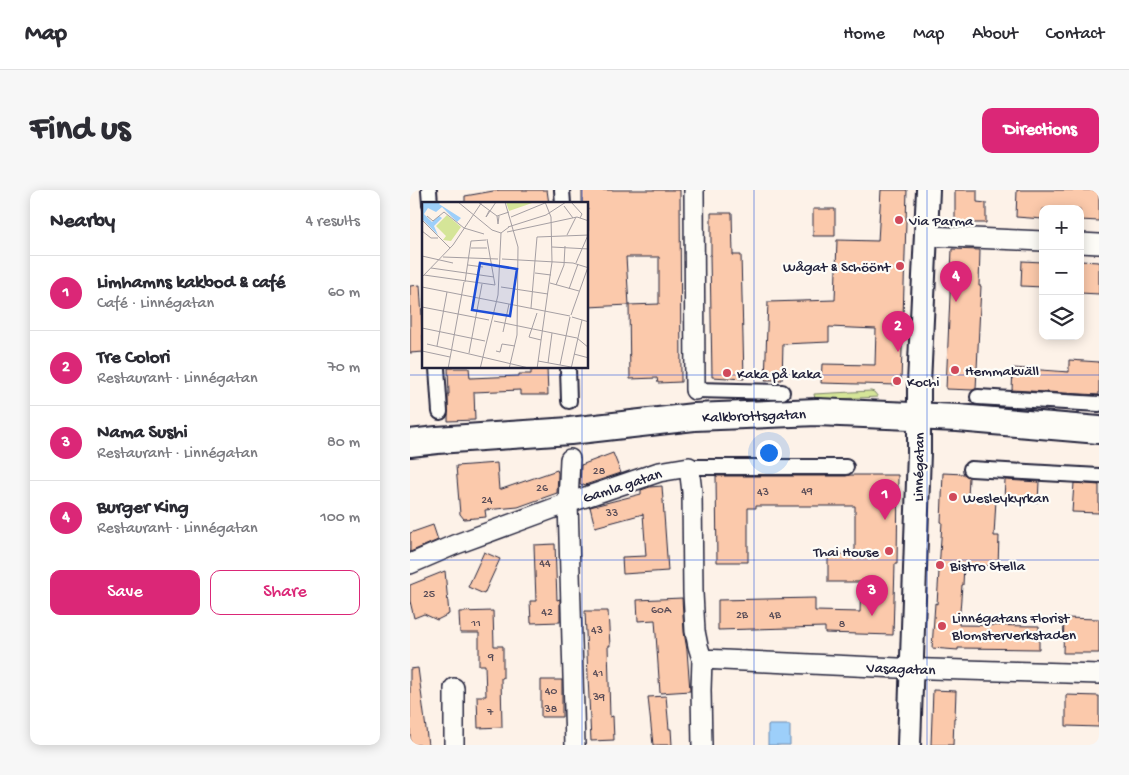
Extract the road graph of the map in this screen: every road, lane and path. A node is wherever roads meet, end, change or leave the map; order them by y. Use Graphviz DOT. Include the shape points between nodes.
graph roads {
  1 [pos="694,190"];
  2 [pos="928,190"];
  3 [pos="927,236"];
  4 [pos="1039,241"];
  5 [pos="1084,243"];
  6 [pos="1099,244"];
  7 [pos="437,369"];
  8 [pos="568,369"];
  9 [pos="695,390"];
  10 [pos="782,392"];
  11 [pos="978,397"];
  12 [pos="569,401"];
  13 [pos="1099,404"];
  14 [pos="440,412"];
  15 [pos="919,416"];
  16 [pos="1099,430"];
  17 [pos="410,443"];
  18 [pos="570,459"];
  19 [pos="846,467"];
  20 [pos="689,468"];
  21 [pos="971,469"];
  22 [pos="1099,476"];
  23 [pos="568,503"];
  24 [pos="410,564"];
  25 [pos="702,659"];
  26 [pos="912,668"];
  27 [pos="1099,674"];
  28 [pos="454,688"];
  29 [pos="454,745"];
  30 [pos="575,745"];
  31 [pos="702,745"];
  32 [pos="909,745"];
  1 -- 9 [label="street"];
  2 -- 3 [label="street, Linnégatan"];
  3 -- 4 [label="street"];
  3 -- 15 [label="street, Linnégatan"];
  5 -- 6 [label="street"];
  7 -- 14 [label="street"];
  8 -- 12 [label="street"];
  9 -- 10 [label="street"];
  11 -- 13 [label="street"];
  15 -- 16 [label="main road, Kalkbrottsgatan"];
  15 -- 17 [label="main road, Kalkbrottsgatan" via="817,412 694,417 570,431"];
  15 -- 26 [label="street, Linnégatan"];
  18 -- 23 [label="street"];
  19 -- 20 [label="street, Gamla gatan"];
  20 -- 23 [label="street, Gamla gatan" via="659,472"];
  20 -- 25 [label="street" via="695,631"];
  21 -- 22 [label="street"];
  23 -- 24 [label="street, Gamla gatan"];
  23 -- 30 [label="street"];
  25 -- 26 [label="street, Vasagatan"];
  25 -- 31 [label="street"];
  26 -- 27 [label="street, Vasagatan"];
  26 -- 32 [label="street, Linnégatan"];
  28 -- 29 [label="street"];
}
